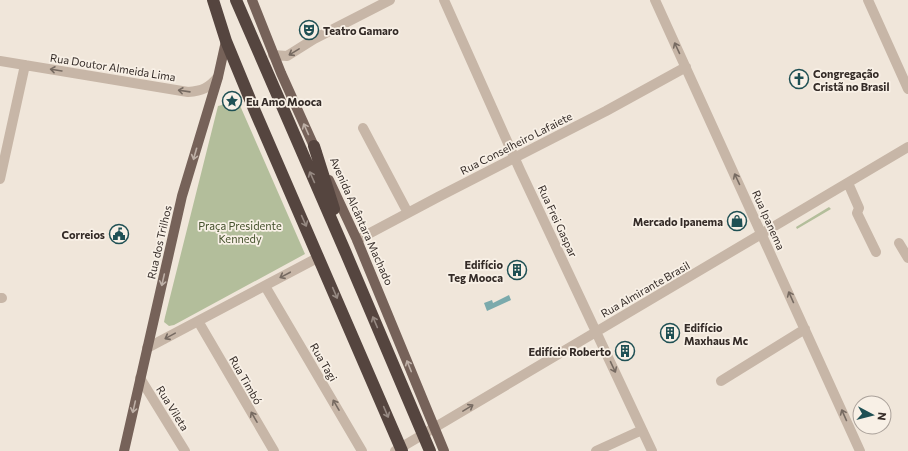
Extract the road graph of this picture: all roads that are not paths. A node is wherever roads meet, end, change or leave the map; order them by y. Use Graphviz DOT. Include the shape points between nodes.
graph roads {
  1 [pos="213,0"];
  2 [pos="390,0"];
  3 [pos="444,0"];
  4 [pos="655,0"];
  5 [pos="868,0"];
  6 [pos="252,2"];
  7 [pos="237,5"];
  8 [pos="226,41"];
  9 [pos="273,55"];
  10 [pos="0,61"];
  11 [pos="25,65"];
  12 [pos="686,67"];
  13 [pos="218,77"];
  14 [pos="908,89"];
  15 [pos="363,128"];
  16 [pos="314,146"];
  17 [pos="908,147"];
  18 [pos="516,158"];
  19 [pos="2,163"];
  20 [pos="0,179"];
  21 [pos="848,183"];
  22 [pos="408,213"];
  23 [pos="762,234"];
  24 [pos="357,240"];
  25 [pos="899,243"];
  26 [pos="345,251"];
  27 [pos="876,252"];
  28 [pos="319,257"];
  29 [pos="908,258"];
  30 [pos="265,286"];
  31 [pos="198,321"];
  32 [pos="805,329"];
  33 [pos="596,332"];
  34 [pos="147,348"];
  35 [pos="140,378"];
  36 [pos="722,380"];
  37 [pos="435,428"];
  38 [pos="642,430"];
  39 [pos="423,435"];
  40 [pos="399,450"];
  41 [pos="124,451"];
  42 [pos="185,451"];
  43 [pos="274,451"];
  44 [pos="362,451"];
  45 [pos="430,451"];
  46 [pos="444,451"];
  47 [pos="596,451"];
  48 [pos="652,451"];
  49 [pos="860,451"];
  1 -- 8 [label="highway"];
  2 -- 9 [label="street, one-way" via="314,39 287,56"];
  3 -- 18 [label="street, Rua Frei Gaspar"];
  12 -- 4 [label="street, Rua Ipanema, one-way"];
  5 -- 14 [label="street"];
  6 -- 9 [label="main road, Avenida Alcântara Machado"];
  26 -- 7 [label="highway, one-way"];
  8 -- 13 [label="main road, Rua dos Trilhos"];
  8 -- 28 [label="highway, one-way"];
  16 -- 9 [label="main road, Avenida Alcântara Machado, one-way"];
  10 -- 11 [label="street, Rua Doutor Almeida Lima"];
  13 -- 11 [label="street, Rua Doutor Almeida Lima, one-way" via="212,85 188,92"];
  11 -- 19 [label="street"];
  12 -- 18 [label="street, Rua Conselheiro Lafaiete"];
  23 -- 12 [label="street, Rua Ipanema, one-way"];
  13 -- 34 [label="main road, Rua dos Trilhos, one-way" via="182,196"];
  15 -- 22 [label="street"];
  16 -- 24 [label="main road, Avenida Alcântara Machado"];
  16 -- 26 [label="highway" via="338,220"];
  17 -- 21 [label="street, Rua Almirante Brasil"];
  18 -- 22 [label="street, Rua Conselheiro Lafaiete"];
  18 -- 33 [label="street, Rua Frei Gaspar"];
  19 -- 20 [label="street"];
  21 -- 23 [label="street, Rua Almirante Brasil"];
  21 -- 27 [label="street" via="859,208 857,213"];
  22 -- 24 [label="street, Rua Conselheiro Lafaiete"];
  32 -- 23 [label="street, Rua Ipanema, one-way"];
  23 -- 33 [label="street, Rua Almirante Brasil"];
  37 -- 24 [label="main road, Avenida Alcântara Machado, one-way"];
  25 -- 29 [label="street"];
  39 -- 26 [label="highway, one-way"];
  28 -- 30 [label="street, one-way"];
  28 -- 40 [label="highway, one-way"];
  30 -- 31 [label="street"];
  44 -- 30 [label="street, Rua Tagi, one-way"];
  31 -- 34 [label="street, one-way"];
  43 -- 31 [label="street, Rua Timbó, one-way"];
  32 -- 36 [label="street"];
  49 -- 32 [label="street, Rua Ipanema, one-way"];
  37 -- 33 [label="street, Rua Almirante Brasil, one-way"];
  33 -- 38 [label="street, Rua Frei Gaspar, one-way"];
  34 -- 35 [label="main road, Rua dos Trilhos"];
  35 -- 41 [label="main road, Rua dos Trilhos, one-way"];
  35 -- 42 [label="street, Rua Vileta"];
  37 -- 39 [label="street, Rua Almirante Brasil"];
  37 -- 46 [label="main road, Avenida Alcântara Machado"];
  38 -- 47 [label="street"];
  38 -- 48 [label="street, Rua Frei Gaspar"];
  39 -- 40 [label="street, Rua Almirante Brasil"];
  39 -- 45 [label="highway"];
}
